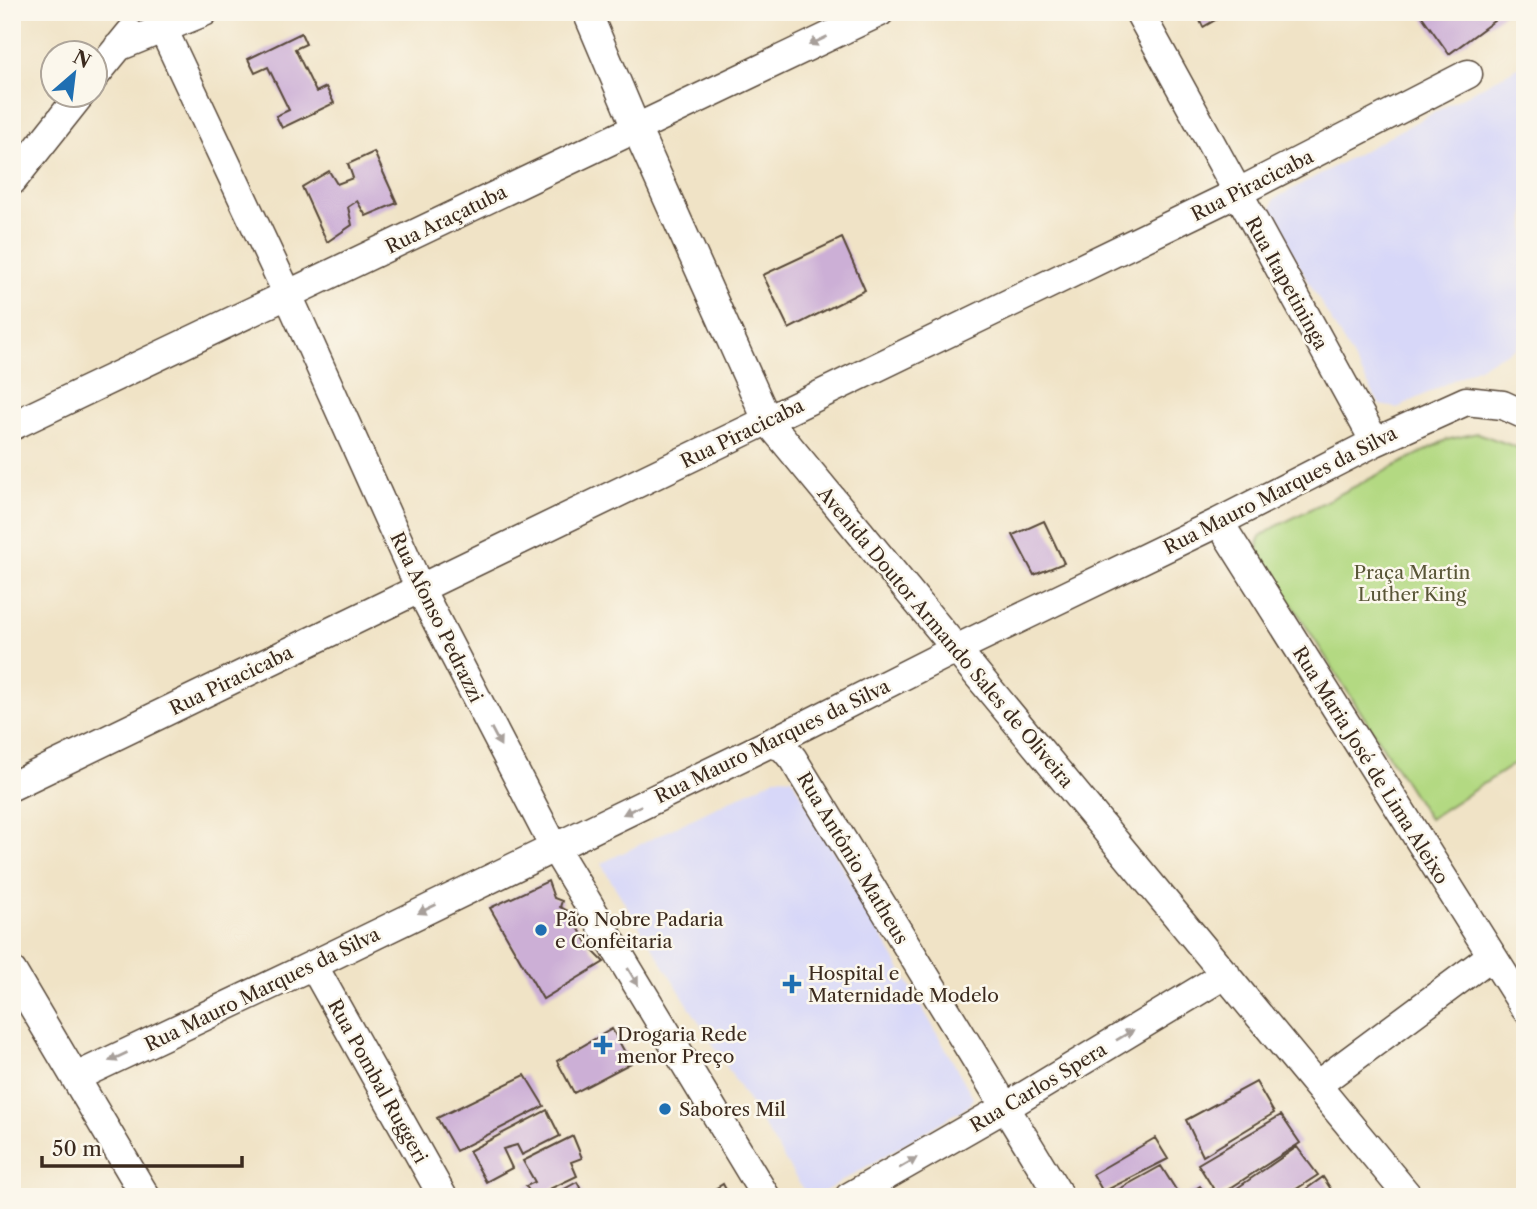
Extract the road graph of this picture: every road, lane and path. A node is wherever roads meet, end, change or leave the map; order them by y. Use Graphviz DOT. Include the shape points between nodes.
graph roads {
  1 [pos="204,12"];
  2 [pos="587,12"];
  3 [pos="880,12"];
  4 [pos="1139,12"];
  5 [pos="155,18"];
  6 [pos="108,60"];
  7 [pos="1468,74"];
  8 [pos="69,108"];
  9 [pos="636,128"];
  10 [pos="12,181"];
  11 [pos="1237,193"];
  12 [pos="288,295"];
  13 [pos="1525,415"];
  14 [pos="767,420"];
  15 [pos="12,426"];
  16 [pos="1375,442"];
  17 [pos="1219,522"];
  18 [pos="420,589"];
  19 [pos="956,649"];
  20 [pos="770,743"];
  21 [pos="12,786"];
  22 [pos="554,848"];
  23 [pos="1490,956"];
  24 [pos="313,965"];
  25 [pos="12,971"];
  26 [pos="1226,974"];
  27 [pos="1525,1007"];
  28 [pos="76,1077"];
  29 [pos="1317,1085"];
  30 [pos="1006,1107"];
  31 [pos="146,1197"];
  32 [pos="443,1197"];
  33 [pos="766,1197"];
  34 [pos="849,1197"];
  35 [pos="1060,1197"];
  36 [pos="1409,1197"];
  1 -- 5 [label="street"];
  2 -- 9 [label="street, Avenida Doutor Armando Sales de Oliveira"];
  3 -- 9 [label="street, Rua Araçatuba, one-way"];
  4 -- 11 [label="street, Rua Itapetininga"];
  5 -- 6 [label="street"];
  5 -- 12 [label="street, Rua Afonso Pedrazzi"];
  7 -- 11 [label="street, Rua Piracicaba"];
  8 -- 10 [label="street"];
  9 -- 12 [label="street, Rua Araçatuba"];
  9 -- 14 [label="street, Avenida Doutor Armando Sales de Oliveira"];
  11 -- 14 [label="street, Rua Piracicaba"];
  11 -- 16 [label="street, Rua Itapetininga"];
  12 -- 15 [label="street, Rua Araçatuba"];
  12 -- 18 [label="street, Rua Afonso Pedrazzi"];
  13 -- 16 [label="street, Rua Mauro Marques da Silva" via="1503,405 1466,401"];
  14 -- 18 [label="street, Rua Piracicaba"];
  14 -- 19 [label="street, Avenida Doutor Armando Sales de Oliveira"];
  16 -- 17 [label="street, Rua Mauro Marques da Silva"];
  17 -- 19 [label="street, Rua Mauro Marques da Silva"];
  17 -- 23 [label="street, Rua Maria José de Lima Aleixo"];
  18 -- 21 [label="street, Rua Piracicaba"];
  18 -- 22 [label="street, Rua Afonso Pedrazzi, one-way"];
  19 -- 20 [label="street, Rua Mauro Marques da Silva"];
  19 -- 26 [label="street, Avenida Doutor Armando Sales de Oliveira"];
  20 -- 22 [label="street, Rua Mauro Marques da Silva, one-way"];
  20 -- 30 [label="street, Rua Antônio Matheus" via="783,747 793,759"];
  22 -- 24 [label="street, Rua Mauro Marques da Silva, one-way"];
  22 -- 33 [label="street, Rua Afonso Pedrazzi, one-way"];
  23 -- 27 [label="street, Rua Maria José de Lima Aleixo"];
  23 -- 29 [label="street"];
  24 -- 28 [label="street, Rua Mauro Marques da Silva, one-way"];
  24 -- 32 [label="street, Rua Pombal Ruggeri"];
  25 -- 28 [label="street"];
  26 -- 29 [label="street, Avenida Doutor Armando Sales de Oliveira"];
  30 -- 26 [label="street, Rua Carlos Spera, one-way"];
  28 -- 31 [label="street"];
  29 -- 36 [label="street, Avenida Doutor Armando Sales de Oliveira"];
  34 -- 30 [label="street, Rua Carlos Spera, one-way"];
  30 -- 35 [label="street, Rua Antônio Matheus"];
}
